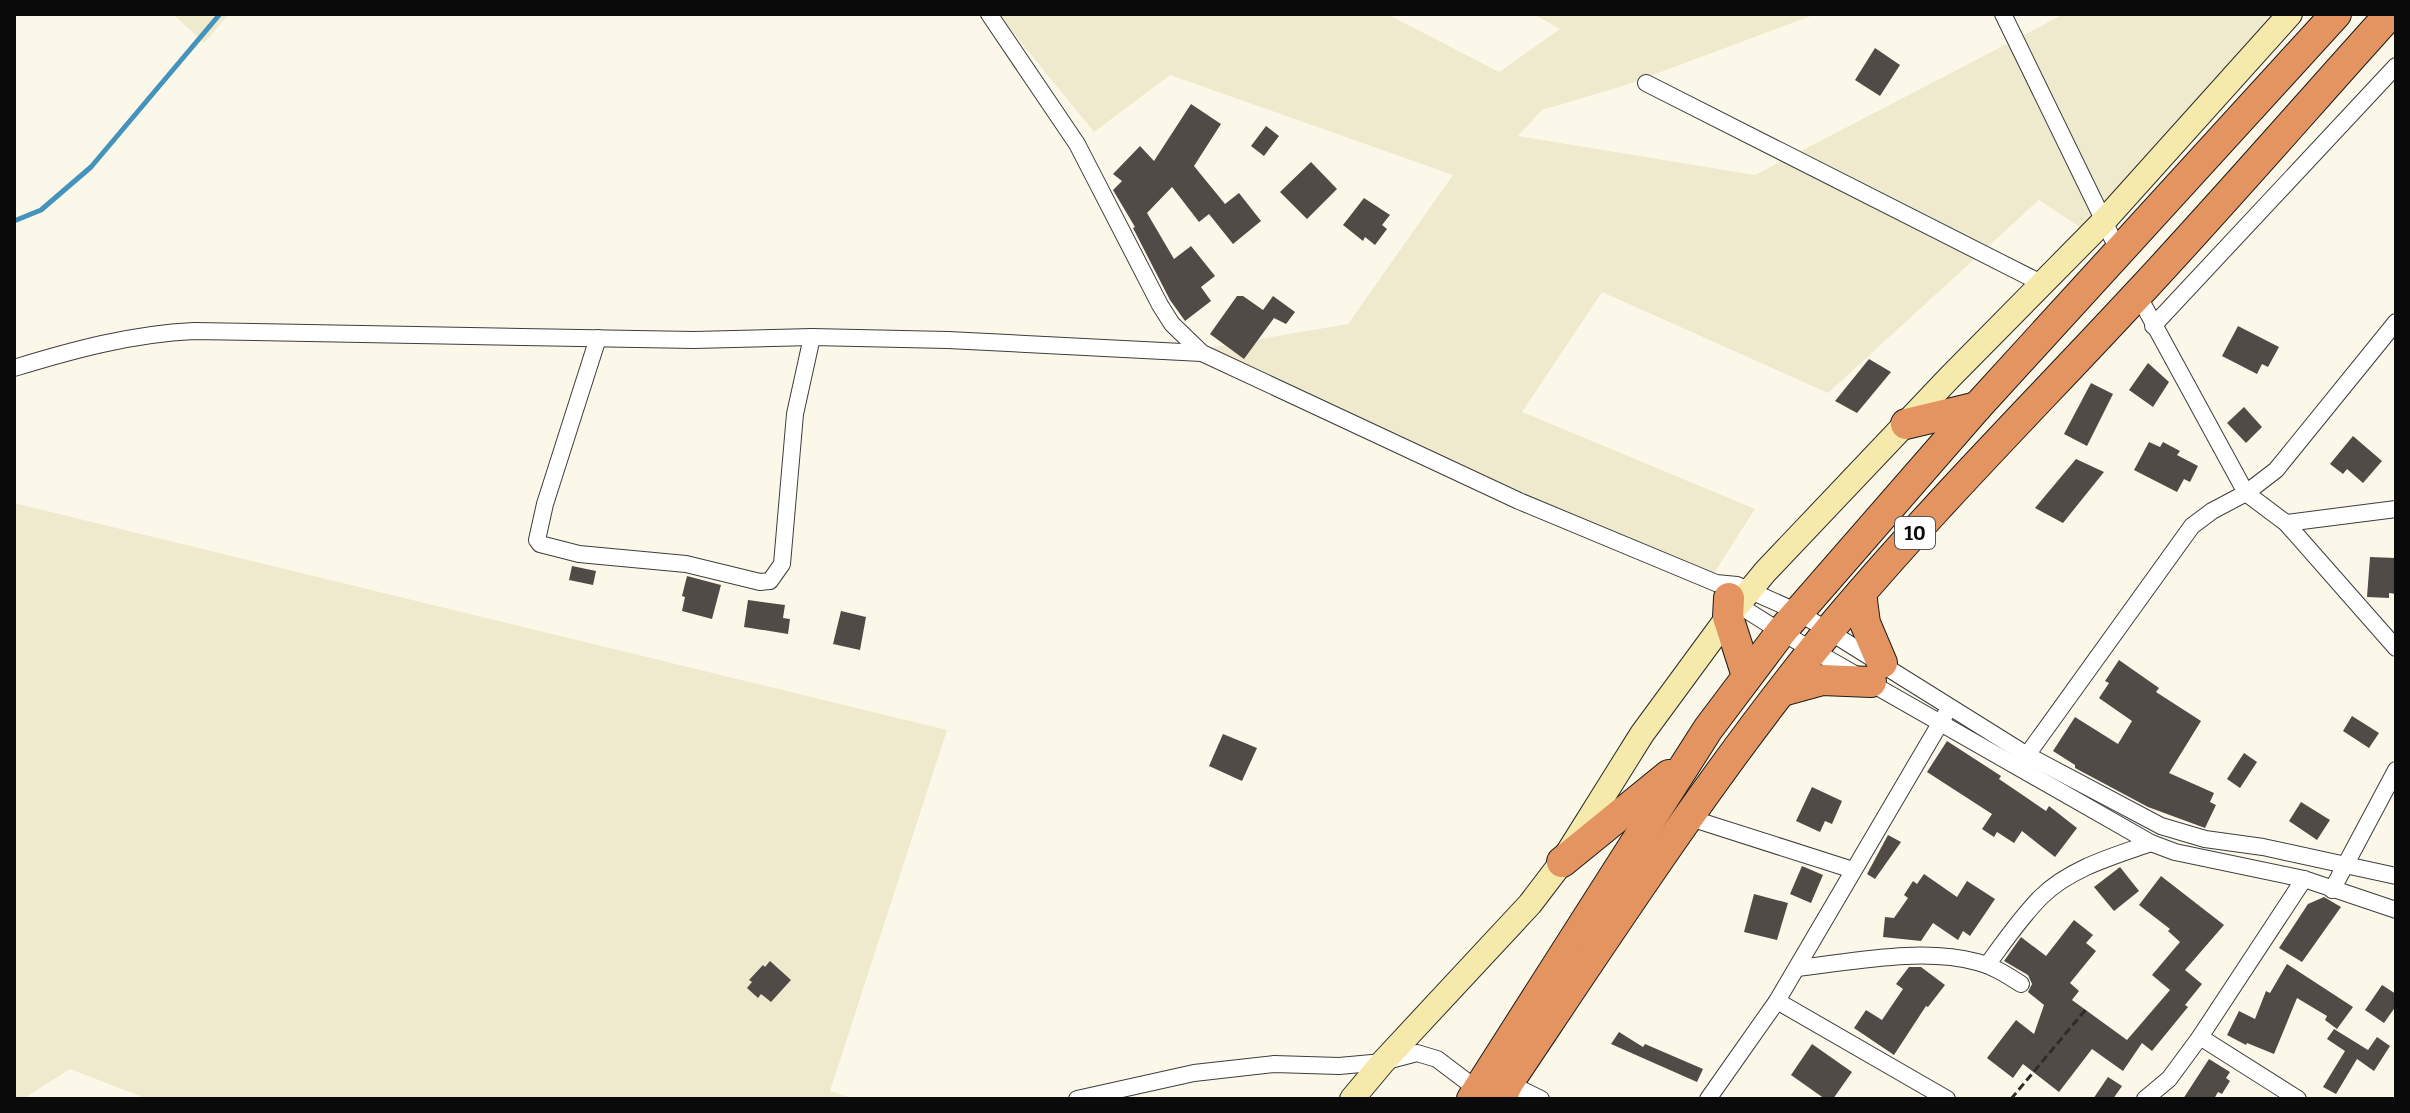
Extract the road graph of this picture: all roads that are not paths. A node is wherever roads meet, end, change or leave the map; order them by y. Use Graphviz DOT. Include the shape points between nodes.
graph roads {
  1 [pos="989,14"];
  2 [pos="2003,14"];
  3 [pos="2290,14"];
  4 [pos="2336,14"];
  5 [pos="2390,14"];
  6 [pos="2396,66"];
  7 [pos="1646,83"];
  8 [pos="2103,222"];
  9 [pos="2119,252"];
  10 [pos="2043,284"];
  11 [pos="2138,295"];
  12 [pos="2396,322"];
  13 [pos="2153,326"];
  14 [pos="812,337"];
  15 [pos="598,338"];
  16 [pos="1202,353"];
  17 [pos="14,368"];
  18 [pos="1977,407"];
  19 [pos="1906,424"];
  20 [pos="2246,493"];
  21 [pos="2396,509"];
  22 [pos="2286,523"];
  23 [pos="1861,593"];
  24 [pos="1732,599"];
  25 [pos="1789,622"];
  26 [pos="1822,641"];
  27 [pos="2396,648"];
  28 [pos="1876,672"];
  29 [pos="1747,676"];
  30 [pos="1782,691"];
  31 [pos="1950,707"];
  32 [pos="1940,724"];
  33 [pos="2027,755"];
  34 [pos="1689,759"];
  35 [pos="2396,770"];
  36 [pos="1687,817"];
  37 [pos="2151,843"];
  38 [pos="1562,862"];
  39 [pos="2345,865"];
  40 [pos="1853,870"];
  41 [pos="2396,876"];
  42 [pos="2304,879"];
  43 [pos="2332,890"];
  44 [pos="2396,910"];
  45 [pos="1987,965"];
  46 [pos="1797,968"];
  47 [pos="2021,984"];
  48 [pos="1777,1001"];
  49 [pos="2200,1037"];
  50 [pos="1383,1062"];
  51 [pos="1489,1093"];
  52 [pos="1077,1099"];
  53 [pos="1352,1099"];
  54 [pos="1541,1099"];
  55 [pos="1708,1099"];
  56 [pos="1947,1099"];
  57 [pos="2145,1099"];
  58 [pos="2298,1099"];
  1 -- 16 [label="street" via="1077,144 1160,305"];
  2 -- 8 [label="street"];
  3 -- 8 [label="street"];
  4 -- 9 [label="highway, 10"];
  5 -- 11 [label="highway, 10"];
  6 -- 13 [label="street"];
  7 -- 10 [label="street"];
  8 -- 9 [label="street"];
  8 -- 10 [label="street"];
  9 -- 18 [label="highway, 10"];
  10 -- 19 [label="street"];
  11 -- 13 [label="street"];
  11 -- 23 [label="highway, 10" via="2016,420"];
  12 -- 20 [label="street" via="2276,470"];
  13 -- 20 [label="street"];
  14 -- 15 [label="street"];
  14 -- 15 [label="street" via="795,414 782,564 770,581 760,582 686,564 579,554 537,540"];
  14 -- 16 [label="street"];
  15 -- 17 [label="street" via="171,332 88,346"];
  16 -- 24 [label="street"];
  18 -- 19 [label="highway"];
  18 -- 25 [label="highway, 10"];
  19 -- 24 [label="street" via="1765,572"];
  20 -- 22 [label="street"];
  20 -- 33 [label="street" via="2192,526"];
  21 -- 22 [label="street"];
  22 -- 27 [label="street"];
  23 -- 26 [label="highway, 10"];
  23 -- 28 [label="highway"];
  24 -- 25 [label="street"];
  24 -- 25 [label="street"];
  24 -- 29 [label="highway"];
  24 -- 38 [label="street"];
  25 -- 26 [label="street"];
  25 -- 26 [label="street"];
  25 -- 29 [label="highway, 10"];
  26 -- 28 [label="street"];
  26 -- 28 [label="street"];
  26 -- 30 [label="highway, 10"];
  28 -- 30 [label="highway"];
  28 -- 31 [label="street"];
  28 -- 32 [label="street"];
  29 -- 34 [label="highway, 10"];
  30 -- 36 [label="highway, 10"];
  31 -- 32 [label="street"];
  31 -- 33 [label="street"];
  32 -- 37 [label="street"];
  32 -- 40 [label="street"];
  33 -- 39 [label="street" via="2180,833"];
  34 -- 38 [label="highway"];
  34 -- 51 [label="highway, 10"];
  35 -- 39 [label="street"];
  36 -- 40 [label="street"];
  36 -- 51 [label="highway, 10"];
  37 -- 42 [label="street"];
  37 -- 45 [label="street" via="2055,885"];
  38 -- 50 [label="street" via="1511,925"];
  39 -- 41 [label="street"];
  39 -- 43 [label="street"];
  40 -- 46 [label="street"];
  42 -- 43 [label="street"];
  42 -- 49 [label="street"];
  43 -- 44 [label="street"];
  45 -- 46 [label="street" via="1949,956"];
  45 -- 47 [label="street"];
  46 -- 48 [label="street"];
  48 -- 55 [label="street"];
  48 -- 56 [label="street"];
  49 -- 57 [label="street" via="2169,1079"];
  49 -- 58 [label="street"];
  50 -- 51 [label="street" via="1424,1054"];
  50 -- 52 [label="street" via="1274,1064 1194,1073"];
  50 -- 53 [label="street"];
  51 -- 54 [label="street"];
}
